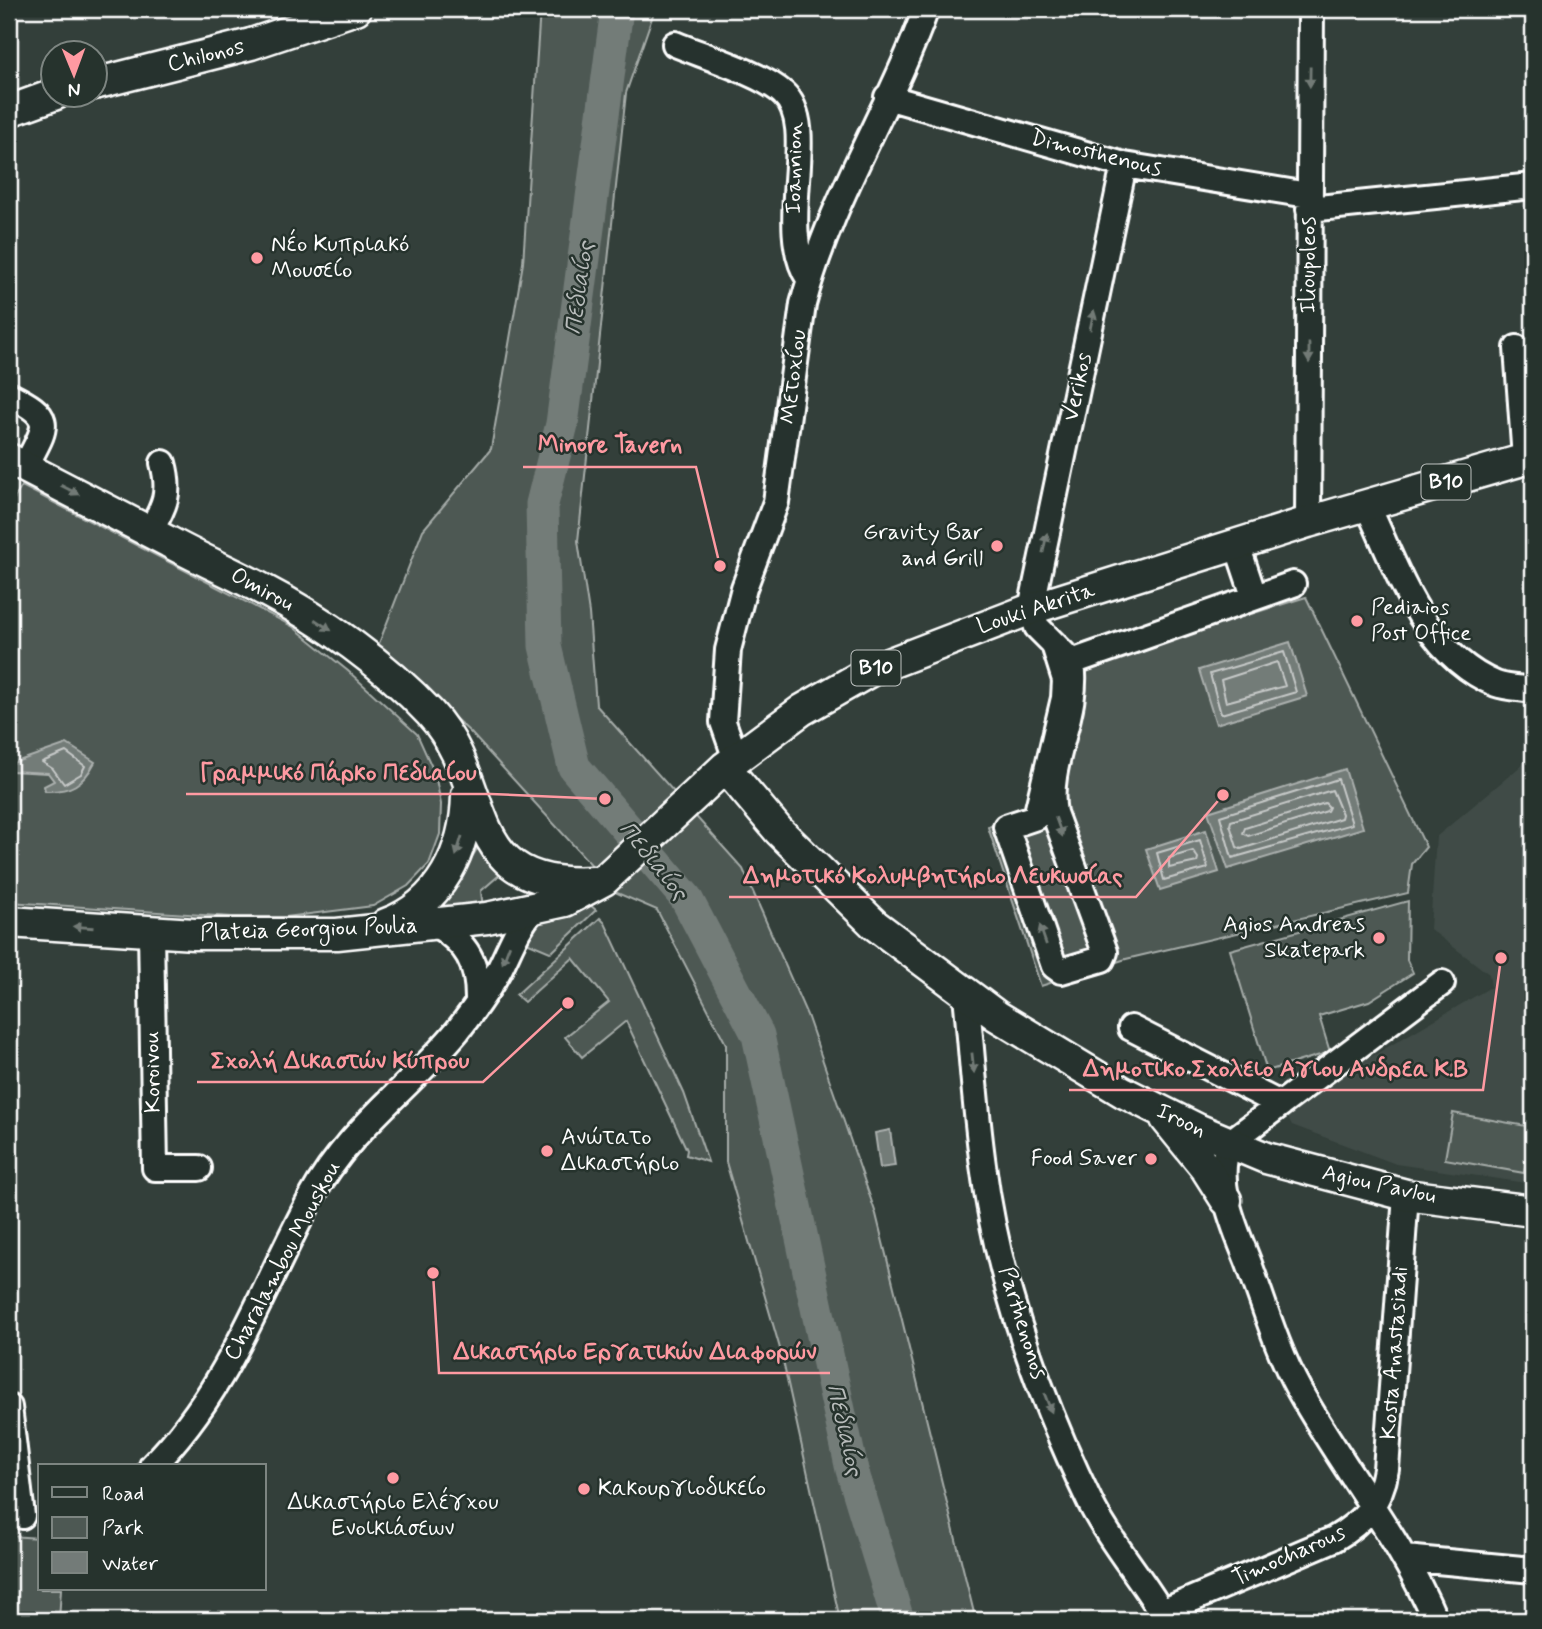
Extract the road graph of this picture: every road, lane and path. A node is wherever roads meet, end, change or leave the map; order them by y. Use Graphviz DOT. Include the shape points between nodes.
graph roads {
  1 [pos="356,9"];
  2 [pos="926,9"];
  3 [pos="1307,9"];
  4 [pos="676,44"];
  5 [pos="108,80"];
  6 [pos="887,97"];
  7 [pos="38,101"];
  8 [pos="9,111"];
  9 [pos="1124,165"];
  10 [pos="1533,186"];
  11 [pos="1309,202"];
  12 [pos="809,279"];
  13 [pos="1517,348"];
  14 [pos="9,395"];
  15 [pos="1529,458"];
  16 [pos="17,463"];
  17 [pos="163,463"];
  18 [pos="1367,505"];
  19 [pos="1308,522"];
  20 [pos="150,531"];
  21 [pos="1237,545"];
  22 [pos="1293,584"];
  23 [pos="1254,596"];
  24 [pos="1031,609"];
  25 [pos="1063,655"];
  26 [pos="1533,690"];
  27 [pos="731,763"];
  28 [pos="467,779"];
  29 [pos="603,881"];
  30 [pos="534,909"];
  31 [pos="9,922"];
  32 [pos="436,925"];
  33 [pos="151,931"];
  34 [pos="366,932"];
  35 [pos="1442,983"];
  36 [pos="966,995"];
  37 [pos="478,999"];
  38 [pos="1131,1028"];
  39 [pos="1280,1104"];
  40 [pos="1159,1111"];
  41 [pos="1229,1143"];
  42 [pos="1266,1158"];
  43 [pos="199,1168"];
  44 [pos="1406,1195"];
  45 [pos="1226,1200"];
  46 [pos="1533,1211"];
  47 [pos="9,1407"];
  48 [pos="154,1464"];
  49 [pos="1372,1507"];
  50 [pos="24,1516"];
  51 [pos="1405,1558"];
  52 [pos="1533,1570"];
  53 [pos="1164,1616"];
  54 [pos="1435,1620"];
  1 -- 5 [label="main road, Chilonos" via="251,44"];
  2 -- 6 [label="street, Μετοχίου"];
  3 -- 11 [label="street, Ilioupoleos, one-way"];
  4 -- 12 [label="street, Ioannion" via="774,86 792,103 799,128 794,239"];
  6 -- 9 [label="street, Dimosthenous"];
  6 -- 12 [label="street, Μετοχίου"];
  7 -- 8 [label="main road"];
  9 -- 11 [label="street, Dimosthenous"];
  24 -- 9 [label="street, Verikos, one-way"];
  10 -- 11 [label="street, Dimosthenous"];
  11 -- 19 [label="street, Ilioupoleos, one-way"];
  12 -- 27 [label="street, Μετοχίου" via="776,502 744,588 728,650 723,722"];
  13 -- 15 [label="street"];
  14 -- 16 [label="street" via="39,411 43,418 43,432"];
  15 -- 18 [label="main road, Louki Akrita / B10"];
  16 -- 20 [label="main road, Omirou, one-way"];
  17 -- 20 [label="street" via="169,493"];
  18 -- 19 [label="main road, Louki Akrita / B10"];
  18 -- 26 [label="street" via="1420,617 1443,644 1468,669 1498,685"];
  19 -- 21 [label="main road, Louki Akrita / B10"];
  20 -- 28 [label="main road, Omirou, one-way" via="264,589 337,634 441,725 454,742"];
  21 -- 23 [label="street"];
  21 -- 24 [label="main road, Louki Akrita / B10"];
  22 -- 23 [label="street"];
  23 -- 25 [label="street"];
  24 -- 25 [label="street" via="1037,627"];
  24 -- 27 [label="main road, Louki Akrita / B10" via="872,670 802,710"];
  25 -- 25 [label="street, one-way" via="1074,699 1051,796 1105,952 1102,959 1060,971 1054,966 1006,827 1036,817 1064,698"];
  27 -- 29 [label="main road, Louki Akrita / B10"];
  27 -- 36 [label="main road, Iroon" via="779,831 828,881 875,925"];
  28 -- 29 [label="main road, Omirou" via="485,830 517,867 550,882"];
  28 -- 34 [label="main road, Omirou, one-way" via="465,826 449,870 416,910"];
  29 -- 30 [label="main road, Plateia Georgiou Poulia" via="578,897"];
  30 -- 32 [label="main road, Plateia Georgiou Poulia"];
  30 -- 37 [label="street, Charalambou Mouskou, one-way"];
  33 -- 31 [label="main road, Plateia Georgiou Poulia, one-way"];
  32 -- 34 [label="main road, Plateia Georgiou Poulia"];
  32 -- 37 [label="street" via="456,938 471,956"];
  33 -- 34 [label="main road, Plateia Georgiou Poulia" via="263,936"];
  33 -- 43 [label="street, Koroivou" via="155,1168"];
  35 -- 39 [label="street"];
  36 -- 40 [label="main road, Iroon" via="1052,1051"];
  36 -- 53 [label="street, Parthenonos, one-way" via="983,1166 1018,1317 1058,1431 1092,1505 1113,1544"];
  37 -- 48 [label="street, Charalambou Mouskou" via="458,1030 332,1163 219,1382"];
  38 -- 39 [label="street"];
  39 -- 41 [label="street"];
  40 -- 41 [label="main road, Iroon"];
  40 -- 45 [label="main road"];
  41 -- 42 [label="main road, Agiou Pavlou"];
  41 -- 45 [label="street, Iroon" via="1222,1173"];
  42 -- 44 [label="main road, Agiou Pavlou"];
  42 -- 45 [label="main road" via="1238,1171"];
  44 -- 46 [label="main road, Agiou Pavlou"];
  44 -- 49 [label="street, Kosta Anastasiadi" via="1387,1469"];
  45 -- 49 [label="street, Iroon" via="1298,1388"];
  47 -- 50 [label="street"];
  49 -- 51 [label="street, Iroon"];
  49 -- 53 [label="street, Timocharous" via="1334,1539"];
  51 -- 52 [label="street"];
  51 -- 54 [label="street, Iroon"];
}
